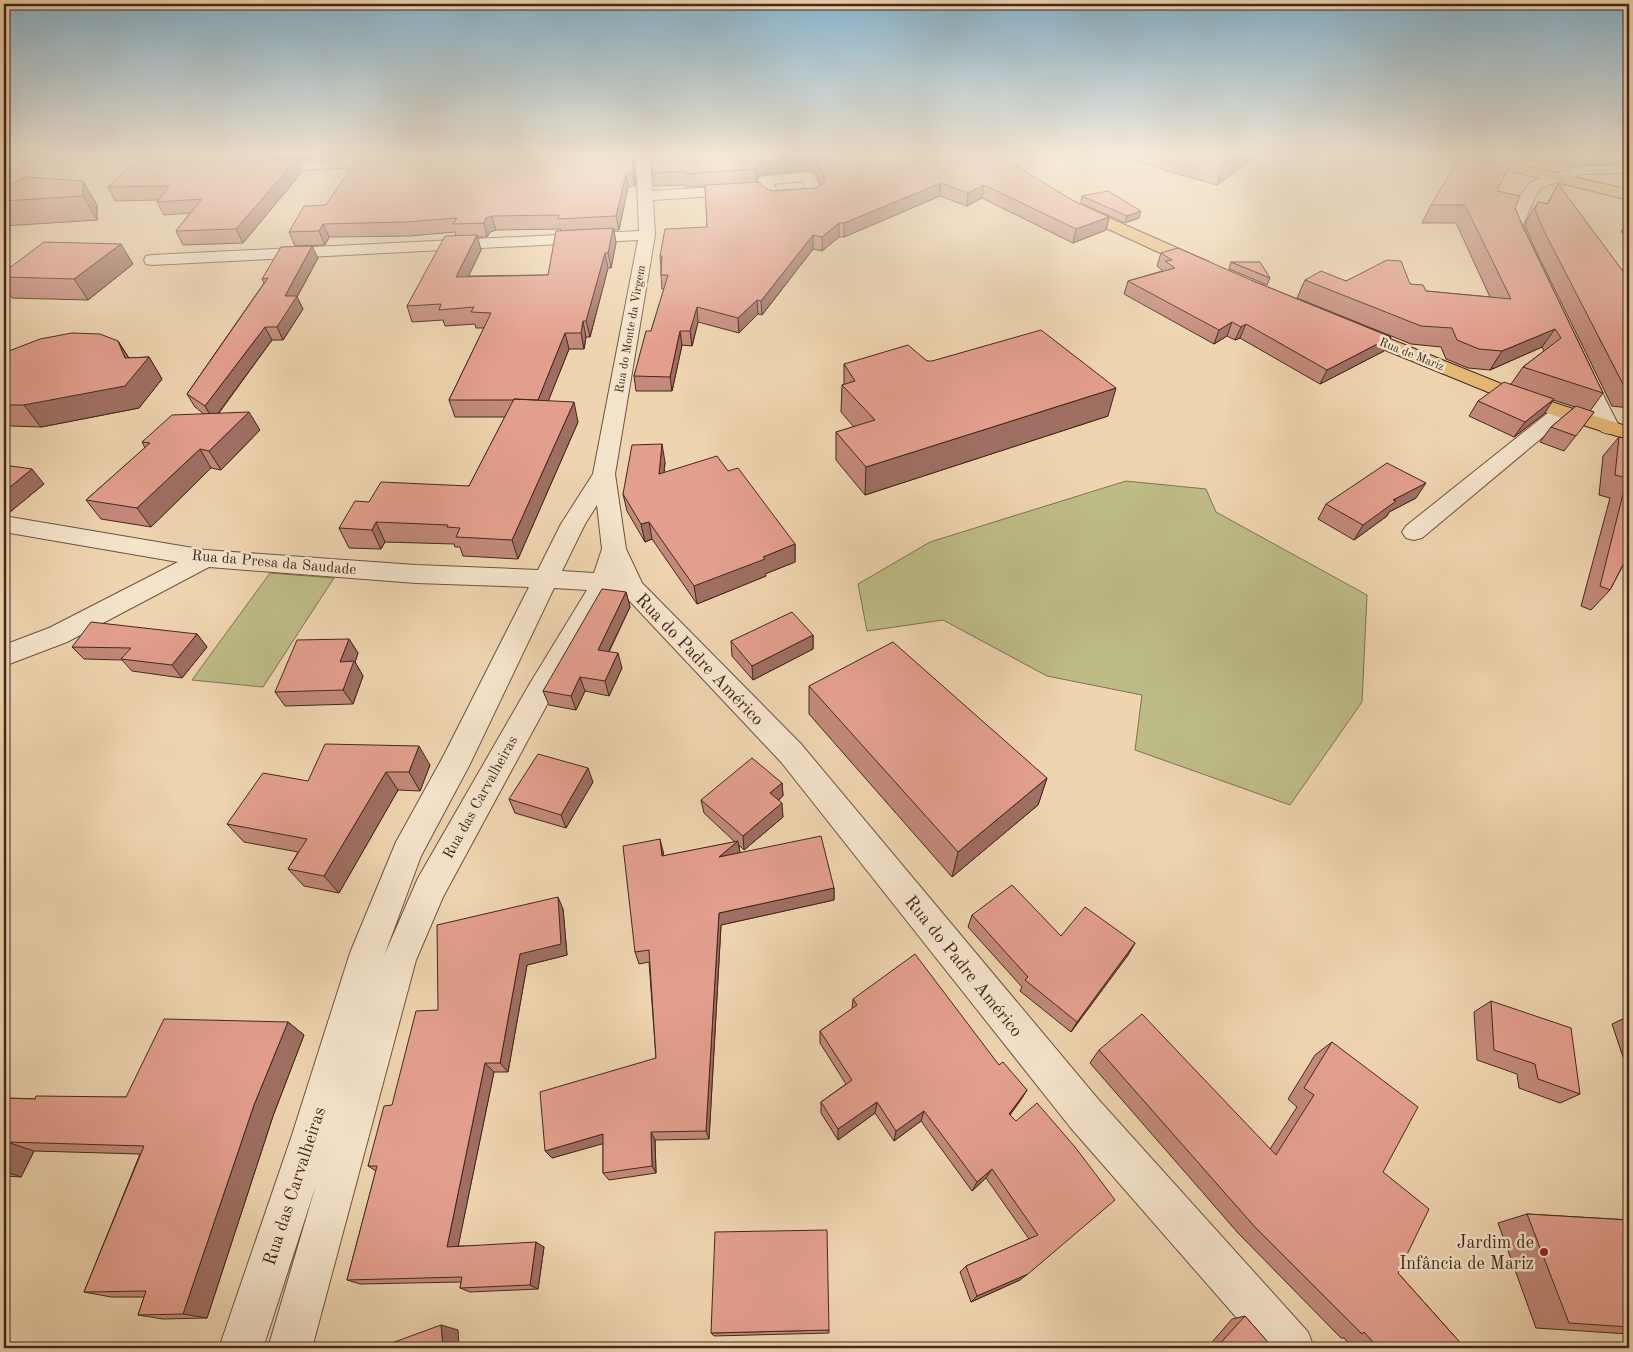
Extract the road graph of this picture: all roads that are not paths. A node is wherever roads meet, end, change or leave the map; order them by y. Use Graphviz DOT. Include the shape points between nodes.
graph roads {
  1 [pos="646,217"];
  2 [pos="1094,217"];
  3 [pos="1519,217"];
  4 [pos="647,235"];
  5 [pos="152,260"];
  6 [pos="1530,263"];
  7 [pos="1221,274"];
  8 [pos="1336,323"];
  9 [pos="1574,355"];
  10 [pos="1561,412"];
  11 [pos="1609,428"];
  12 [pos="1629,434"];
  13 [pos="604,474"];
  14 [pos="4,524"];
  15 [pos="1414,532"];
  16 [pos="205,558"];
  17 [pos="547,580"];
  18 [pos="618,586"];
  19 [pos="4,656"];
  20 [pos="382,1022"];
  21 [pos="345,1024"];
  22 [pos="242,1348"];
  23 [pos="290,1348"];
  24 [pos="1292,1348"];
  1 -- 4 [label="street, Rua do Monte da Virgem"];
  2 -- 7 [label="main road"];
  3 -- 6 [label="street" via="1515,225"];
  4 -- 5 [label="street"];
  4 -- 13 [label="street, Rua do Monte da Virgem"];
  8 -- 10 [label="main road, Rua de Mariz"];
  9 -- 11 [label="street"];
  10 -- 11 [label="main road, Rua de Mariz"];
  10 -- 15 [label="street"];
  11 -- 12 [label="main road, Rua de Mariz"];
  13 -- 17 [label="street, Rua das Carvalheiras" via="573,524"];
  13 -- 18 [label="street, Rua do Padre Américo"];
  14 -- 16 [label="street, Rua da Presa da Saudade"];
  16 -- 17 [label="street, Rua da Presa da Saudade"];
  16 -- 19 [label="street" via="58,635"];
  17 -- 18 [label="street, Rua da Presa da Saudade"];
  17 -- 21 [label="street, Rua das Carvalheiras" via="408,852 366,953"];
  18 -- 20 [label="street, Rua das Carvalheiras" via="539,693 430,888 399,960"];
  18 -- 24 [label="street, Rua do Padre Américo" via="791,753 1084,1113"];
  20 -- 21 [label="street"];
  20 -- 23 [label="street, Rua das Carvalheiras"];
  21 -- 22 [label="street, Rua das Carvalheiras"];
}
